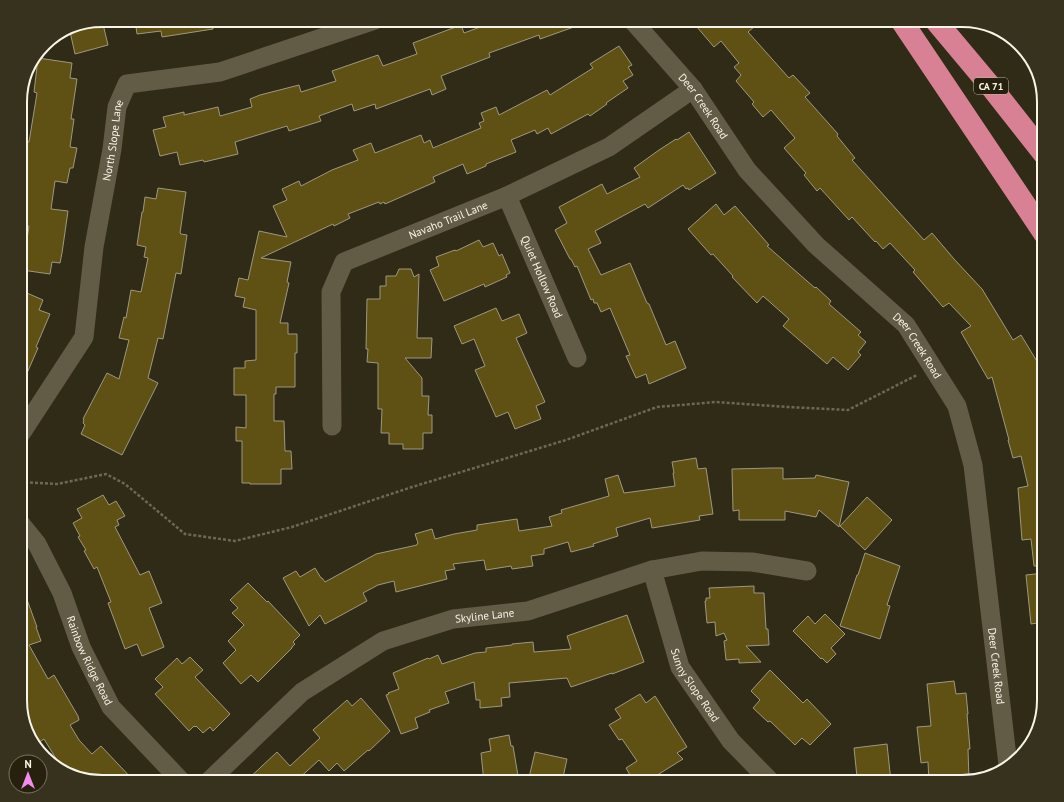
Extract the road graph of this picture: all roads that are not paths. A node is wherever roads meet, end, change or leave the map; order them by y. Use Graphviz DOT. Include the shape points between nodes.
graph roads {
  1 [pos="354,27"];
  2 [pos="638,27"];
  3 [pos="906,27"];
  4 [pos="941,27"];
  5 [pos="693,89"];
  6 [pos="1037,145"];
  7 [pos="507,196"];
  8 [pos="1037,222"];
  9 [pos="577,358"];
  10 [pos="27,424"];
  11 [pos="332,426"];
  12 [pos="27,531"];
  13 [pos="652,570"];
  14 [pos="807,571"];
  15 [pos="1007,760"];
  16 [pos="175,775"];
  17 [pos="215,775"];
  18 [pos="764,775"];
  1 -- 10 [label="street, North Slope Lane" via="220,72 127,84 117,107 94,247 84,337"];
  2 -- 5 [label="street, Deer Creek Road"];
  3 -- 8 [label="highway"];
  4 -- 6 [label="highway, CA 71"];
  5 -- 7 [label="street, Navaho Trail Lane" via="609,147"];
  5 -- 15 [label="street, Deer Creek Road" via="747,170 816,245 906,325 957,406 973,465"];
  7 -- 9 [label="street, Quiet Hollow Road"];
  7 -- 11 [label="street, Navaho Trail Lane" via="344,262 331,292"];
  12 -- 16 [label="street, Rainbow Ridge Road" via="38,544 62,593 81,647 111,707"];
  13 -- 14 [label="street, Skyline Lane" via="702,561 752,562"];
  13 -- 17 [label="street, Skyline Lane" via="528,611 453,619 383,641 302,692"];
  13 -- 18 [label="street, Sunny Slope Road" via="680,667 731,741"];
}
